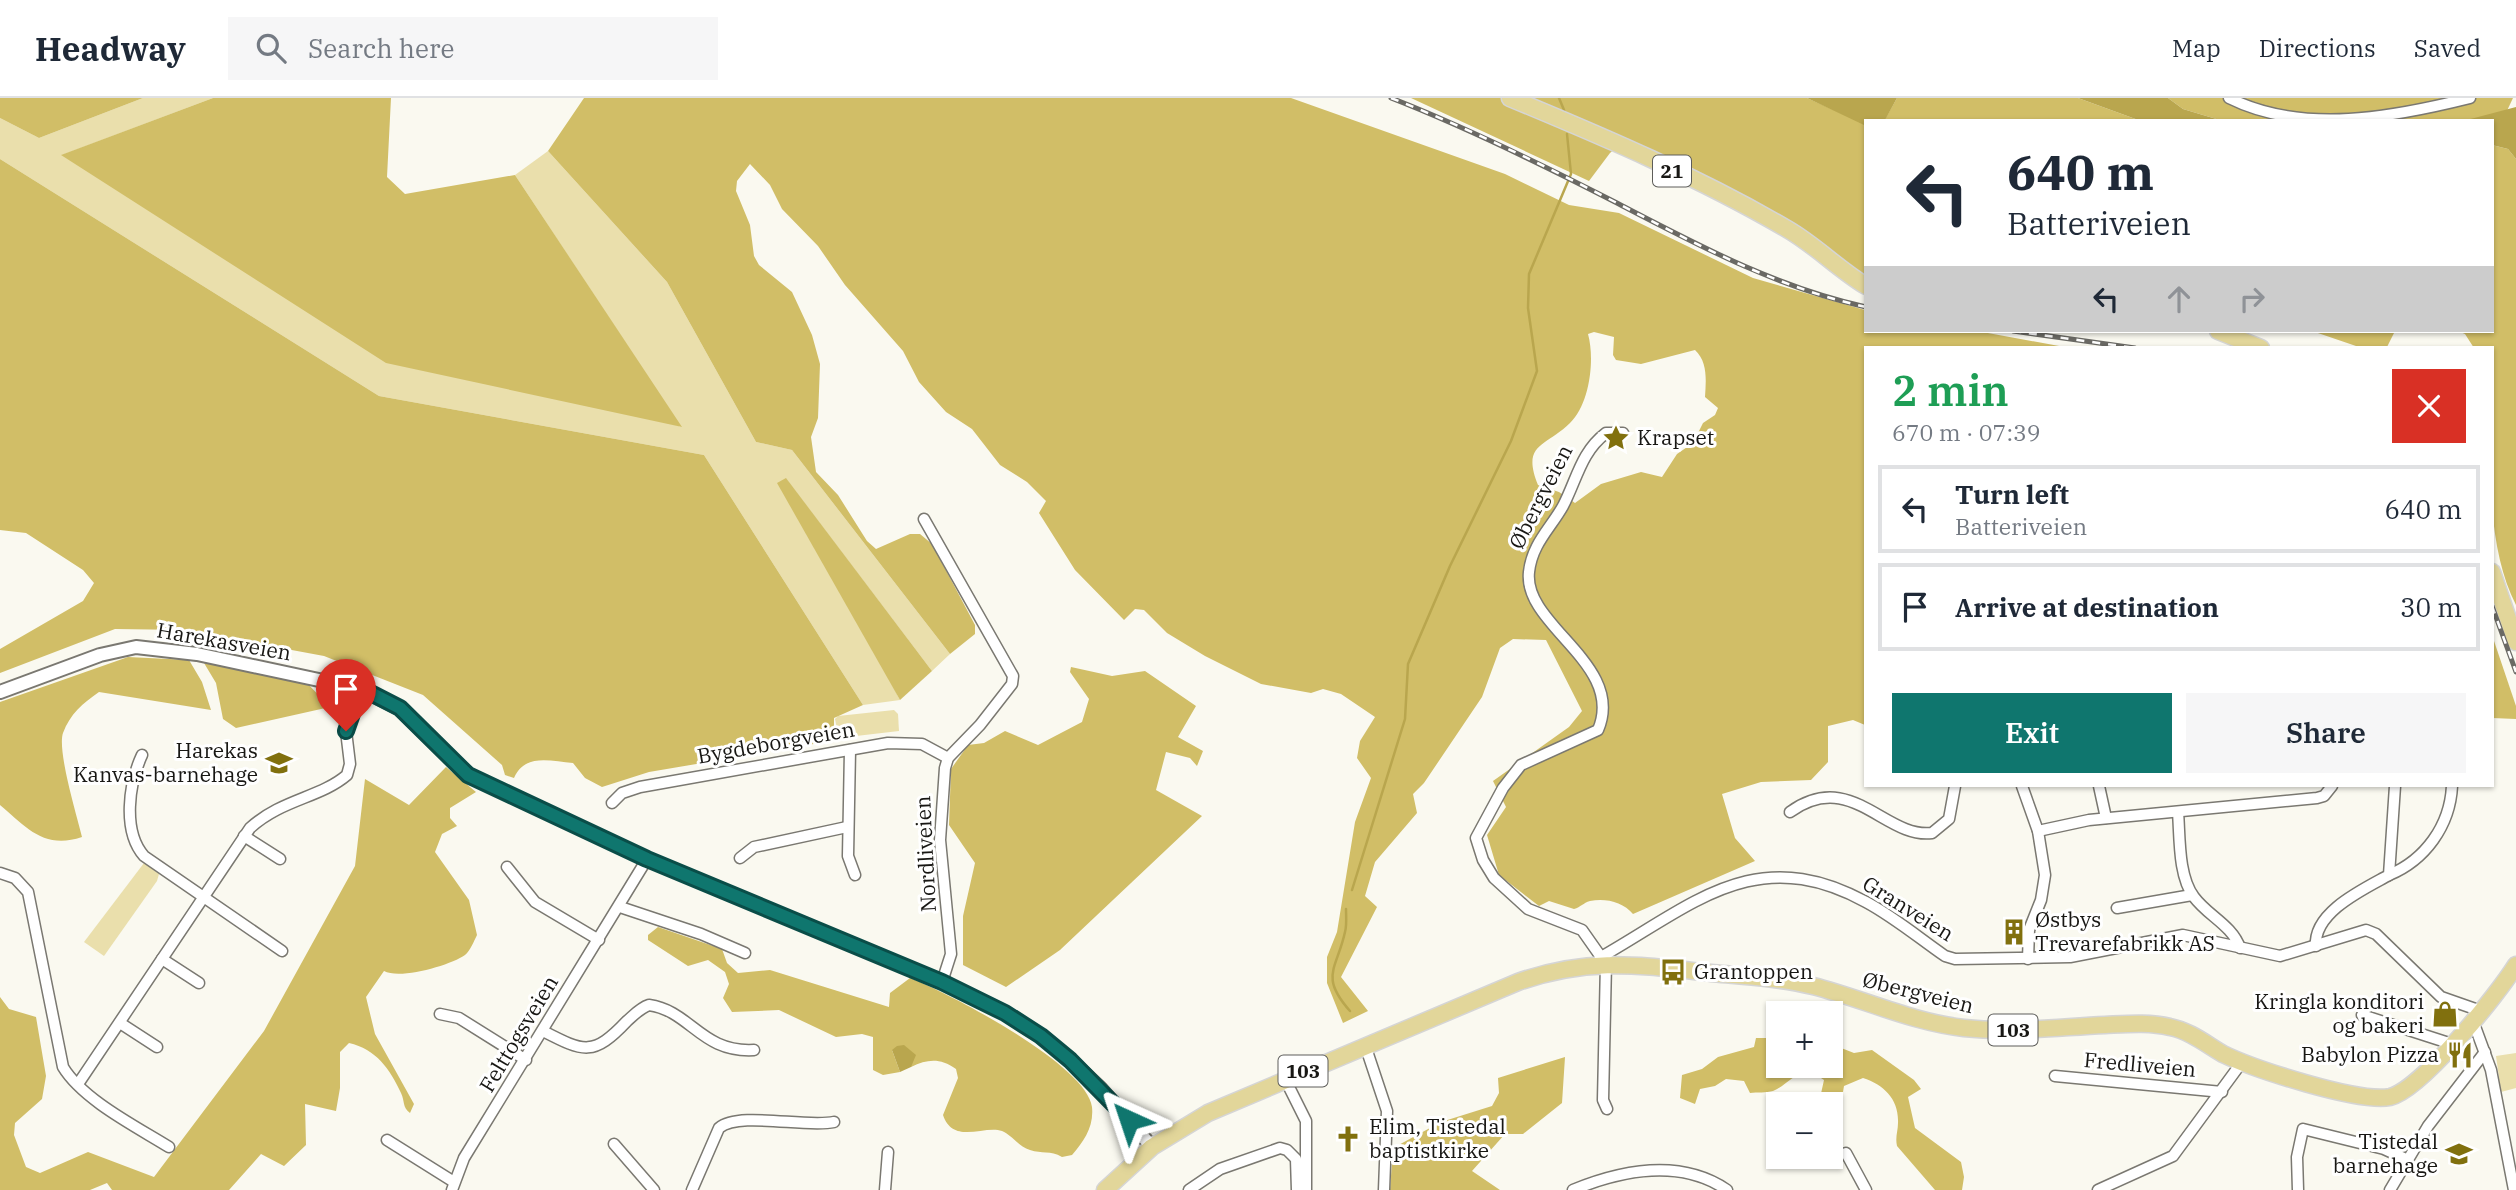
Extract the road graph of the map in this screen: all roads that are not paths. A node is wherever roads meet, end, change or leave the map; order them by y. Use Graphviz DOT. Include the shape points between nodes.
graph roads {
  1 [pos="1510,98"];
  2 [pos="2230,98"];
  3 [pos="2470,98"];
  4 [pos="2315,119"];
  5 [pos="2335,119"];
  6 [pos="1864,285"];
  7 [pos="2223,333"];
  8 [pos="2256,346"];
  9 [pos="1623,433"];
  10 [pos="925,519"];
  11 [pos="2494,577"];
  12 [pos="2510,613"];
  13 [pos="2516,642"];
  14 [pos="361,688"];
  15 [pos="0,692"];
  16 [pos="850,750"];
  17 [pos="142,755"];
  18 [pos="948,758"];
  19 [pos="1955,787"];
  20 [pos="2022,787"];
  21 [pos="2099,787"];
  22 [pos="2395,787"];
  23 [pos="2452,787"];
  24 [pos="2330,788"];
  25 [pos="612,803"];
  26 [pos="1790,812"];
  27 [pos="2178,812"];
  28 [pos="2106,818"];
  29 [pos="847,827"];
  30 [pos="2038,831"];
  31 [pos="244,836"];
  32 [pos="740,858"];
  33 [pos="280,859"];
  34 [pos="647,859"];
  35 [pos="507,867"];
  36 [pos="0,873"];
  37 [pos="855,875"];
  38 [pos="2389,875"];
  39 [pos="2192,895"];
  40 [pos="203,897"];
  41 [pos="620,907"];
  42 [pos="2117,908"];
  43 [pos="599,940"];
  44 [pos="2316,946"];
  45 [pos="2240,948"];
  46 [pos="282,951"];
  47 [pos="746,953"];
  48 [pos="162,959"];
  49 [pos="2028,959"];
  50 [pos="1601,961"];
  51 [pos="2516,965"];
  52 [pos="942,982"];
  53 [pos="199,983"];
  54 [pos="440,1014"];
  55 [pos="2362,1015"];
  56 [pos="2477,1016"];
  57 [pos="120,1023"];
  58 [pos="543,1031"];
  59 [pos="2452,1044"];
  60 [pos="1365,1045"];
  61 [pos="157,1047"];
  62 [pos="754,1050"];
  63 [pos="2485,1052"];
  64 [pos="526,1060"];
  65 [pos="2242,1062"];
  66 [pos="2054,1076"];
  67 [pos="1285,1079"];
  68 [pos="78,1084"];
  69 [pos="2222,1092"];
  70 [pos="1606,1109"];
  71 [pos="834,1122"];
  72 [pos="387,1140"];
  73 [pos="614,1144"];
  74 [pos="169,1147"];
  75 [pos="1152,1147"];
  76 [pos="888,1152"];
  77 [pos="1846,1153"];
  78 [pos="2406,1159"];
  79 [pos="453,1186"];
  80 [pos="654,1190"];
  81 [pos="692,1190"];
  82 [pos="885,1190"];
  83 [pos="1105,1190"];
  84 [pos="1189,1190"];
  85 [pos="1297,1190"];
  86 [pos="1307,1190"];
  87 [pos="1384,1190"];
  88 [pos="1573,1190"];
  89 [pos="1727,1190"];
  90 [pos="1866,1190"];
  91 [pos="2098,1190"];
  92 [pos="2298,1190"];
  93 [pos="2390,1190"];
  94 [pos="2514,1190"];
  1 -- 6 [label="main road, 21" via="1772,220"];
  2 -- 4 [label="street" via="2274,115"];
  3 -- 5 [label="street" via="2413,111"];
  7 -- 8 [label="main road"];
  9 -- 50 [label="street, Øbergveien" via="1606,433 1585,453 1570,493 1536,544 1528,573 1530,596 1586,664 1601,695 1603,717 1598,730 1521,765 1476,838 1494,878 1528,909 1582,930"];
  10 -- 18 [label="street" via="1013,676 1012,684 980,725"];
  11 -- 12 [label="main road"];
  12 -- 13 [label="main road"];
  14 -- 15 [label="street, Harekasveien" via="175,650 136,647 100,655"];
  14 -- 31 [label="street" via="346,731 347,775 272,809"];
  14 -- 34 [label="street, Harekasveien" via="400,708 468,775"];
  16 -- 18 [label="street, Bygdeborgveien" via="906,741 936,749"];
  16 -- 25 [label="street, Bygdeborgveien" via="640,787 622,793"];
  16 -- 29 [label="street"];
  17 -- 40 [label="street" via="132,792 135,845"];
  18 -- 52 [label="street, Nordliveien" via="940,829 951,954"];
  19 -- 26 [label="street" via="1948,819 1932,833 1910,829 1842,799 1810,801"];
  20 -- 30 [label="street"];
  21 -- 28 [label="street"];
  22 -- 38 [label="street"];
  23 -- 38 [label="street" via="2430,845 2416,861"];
  24 -- 27 [label="street" via="2317,798"];
  27 -- 28 [label="street"];
  27 -- 39 [label="street"];
  28 -- 30 [label="street"];
  29 -- 32 [label="street" via="754,847"];
  29 -- 37 [label="street" via="848,856"];
  30 -- 49 [label="street" via="2045,884 2029,930"];
  31 -- 33 [label="street"];
  31 -- 40 [label="street"];
  34 -- 41 [label="street, Felttogsveien"];
  34 -- 52 [label="street, Harekasveien"];
  35 -- 43 [label="street" via="535,902"];
  36 -- 68 [label="street" via="15,878 28,892 59,1053 63,1068"];
  38 -- 44 [label="street" via="2328,916 2317,933"];
  39 -- 42 [label="street"];
  39 -- 45 [label="street" via="2237,937"];
  40 -- 46 [label="street"];
  40 -- 48 [label="street"];
  41 -- 43 [label="street, Felttogsveien"];
  41 -- 47 [label="street"];
  43 -- 58 [label="street, Felttogsveien"];
  44 -- 45 [label="street, Granveien" via="2280,956"];
  44 -- 56 [label="street, Granveien" via="2370,931 2441,998"];
  45 -- 49 [label="street, Granveien" via="2183,935 2070,957"];
  48 -- 53 [label="street"];
  48 -- 57 [label="street"];
  49 -- 50 [label="street, Granveien" via="1950,958 1854,895 1814,881 1779,877 1748,879 1719,888"];
  50 -- 60 [label="main road, Øbergveien / 103" via="1527,978"];
  50 -- 65 [label="main road, Øbergveien / 103" via="1797,983 1961,1027 2170,1026"];
  50 -- 70 [label="street"];
  51 -- 56 [label="main road, 103"];
  52 -- 75 [label="street, Harekasveien" via="1041,1036 1100,1088"];
  54 -- 64 [label="street" via="459,1018"];
  55 -- 59 [label="street"];
  56 -- 59 [label="main road, Øbergveien / 103"];
  56 -- 63 [label="street"];
  57 -- 61 [label="street"];
  57 -- 68 [label="street"];
  58 -- 62 [label="street" via="573,1046 591,1049 605,1043 649,1006 672,1014 718,1046"];
  58 -- 64 [label="street, Felttogsveien"];
  59 -- 65 [label="main road, Øbergveien / 103" via="2409,1087 2389,1097 2344,1092"];
  60 -- 67 [label="main road, Øbergveien / 103"];
  60 -- 87 [label="street" via="1387,1111"];
  63 -- 78 [label="street"];
  63 -- 94 [label="street"];
  64 -- 79 [label="street, Felttogsveien" via="464,1158"];
  65 -- 69 [label="street"];
  66 -- 69 [label="street, Fredliveien"];
  67 -- 75 [label="main road, Øbergveien / 103" via="1208,1113"];
  67 -- 86 [label="street" via="1306,1121"];
  68 -- 74 [label="street"];
  69 -- 91 [label="street" via="2173,1156"];
  71 -- 81 [label="street" via="724,1123"];
  72 -- 79 [label="street, Felttogsveien"];
  73 -- 80 [label="street"];
  75 -- 83 [label="main road, Øbergveien / 103"];
  76 -- 82 [label="street"];
  77 -- 90 [label="street"];
  78 -- 92 [label="street" via="2302,1129"];
  78 -- 93 [label="street"];
  84 -- 85 [label="street" via="1220,1169 1280,1148 1296,1159"];
  88 -- 89 [label="street" via="1618,1175 1668,1170 1706,1178"];
}
